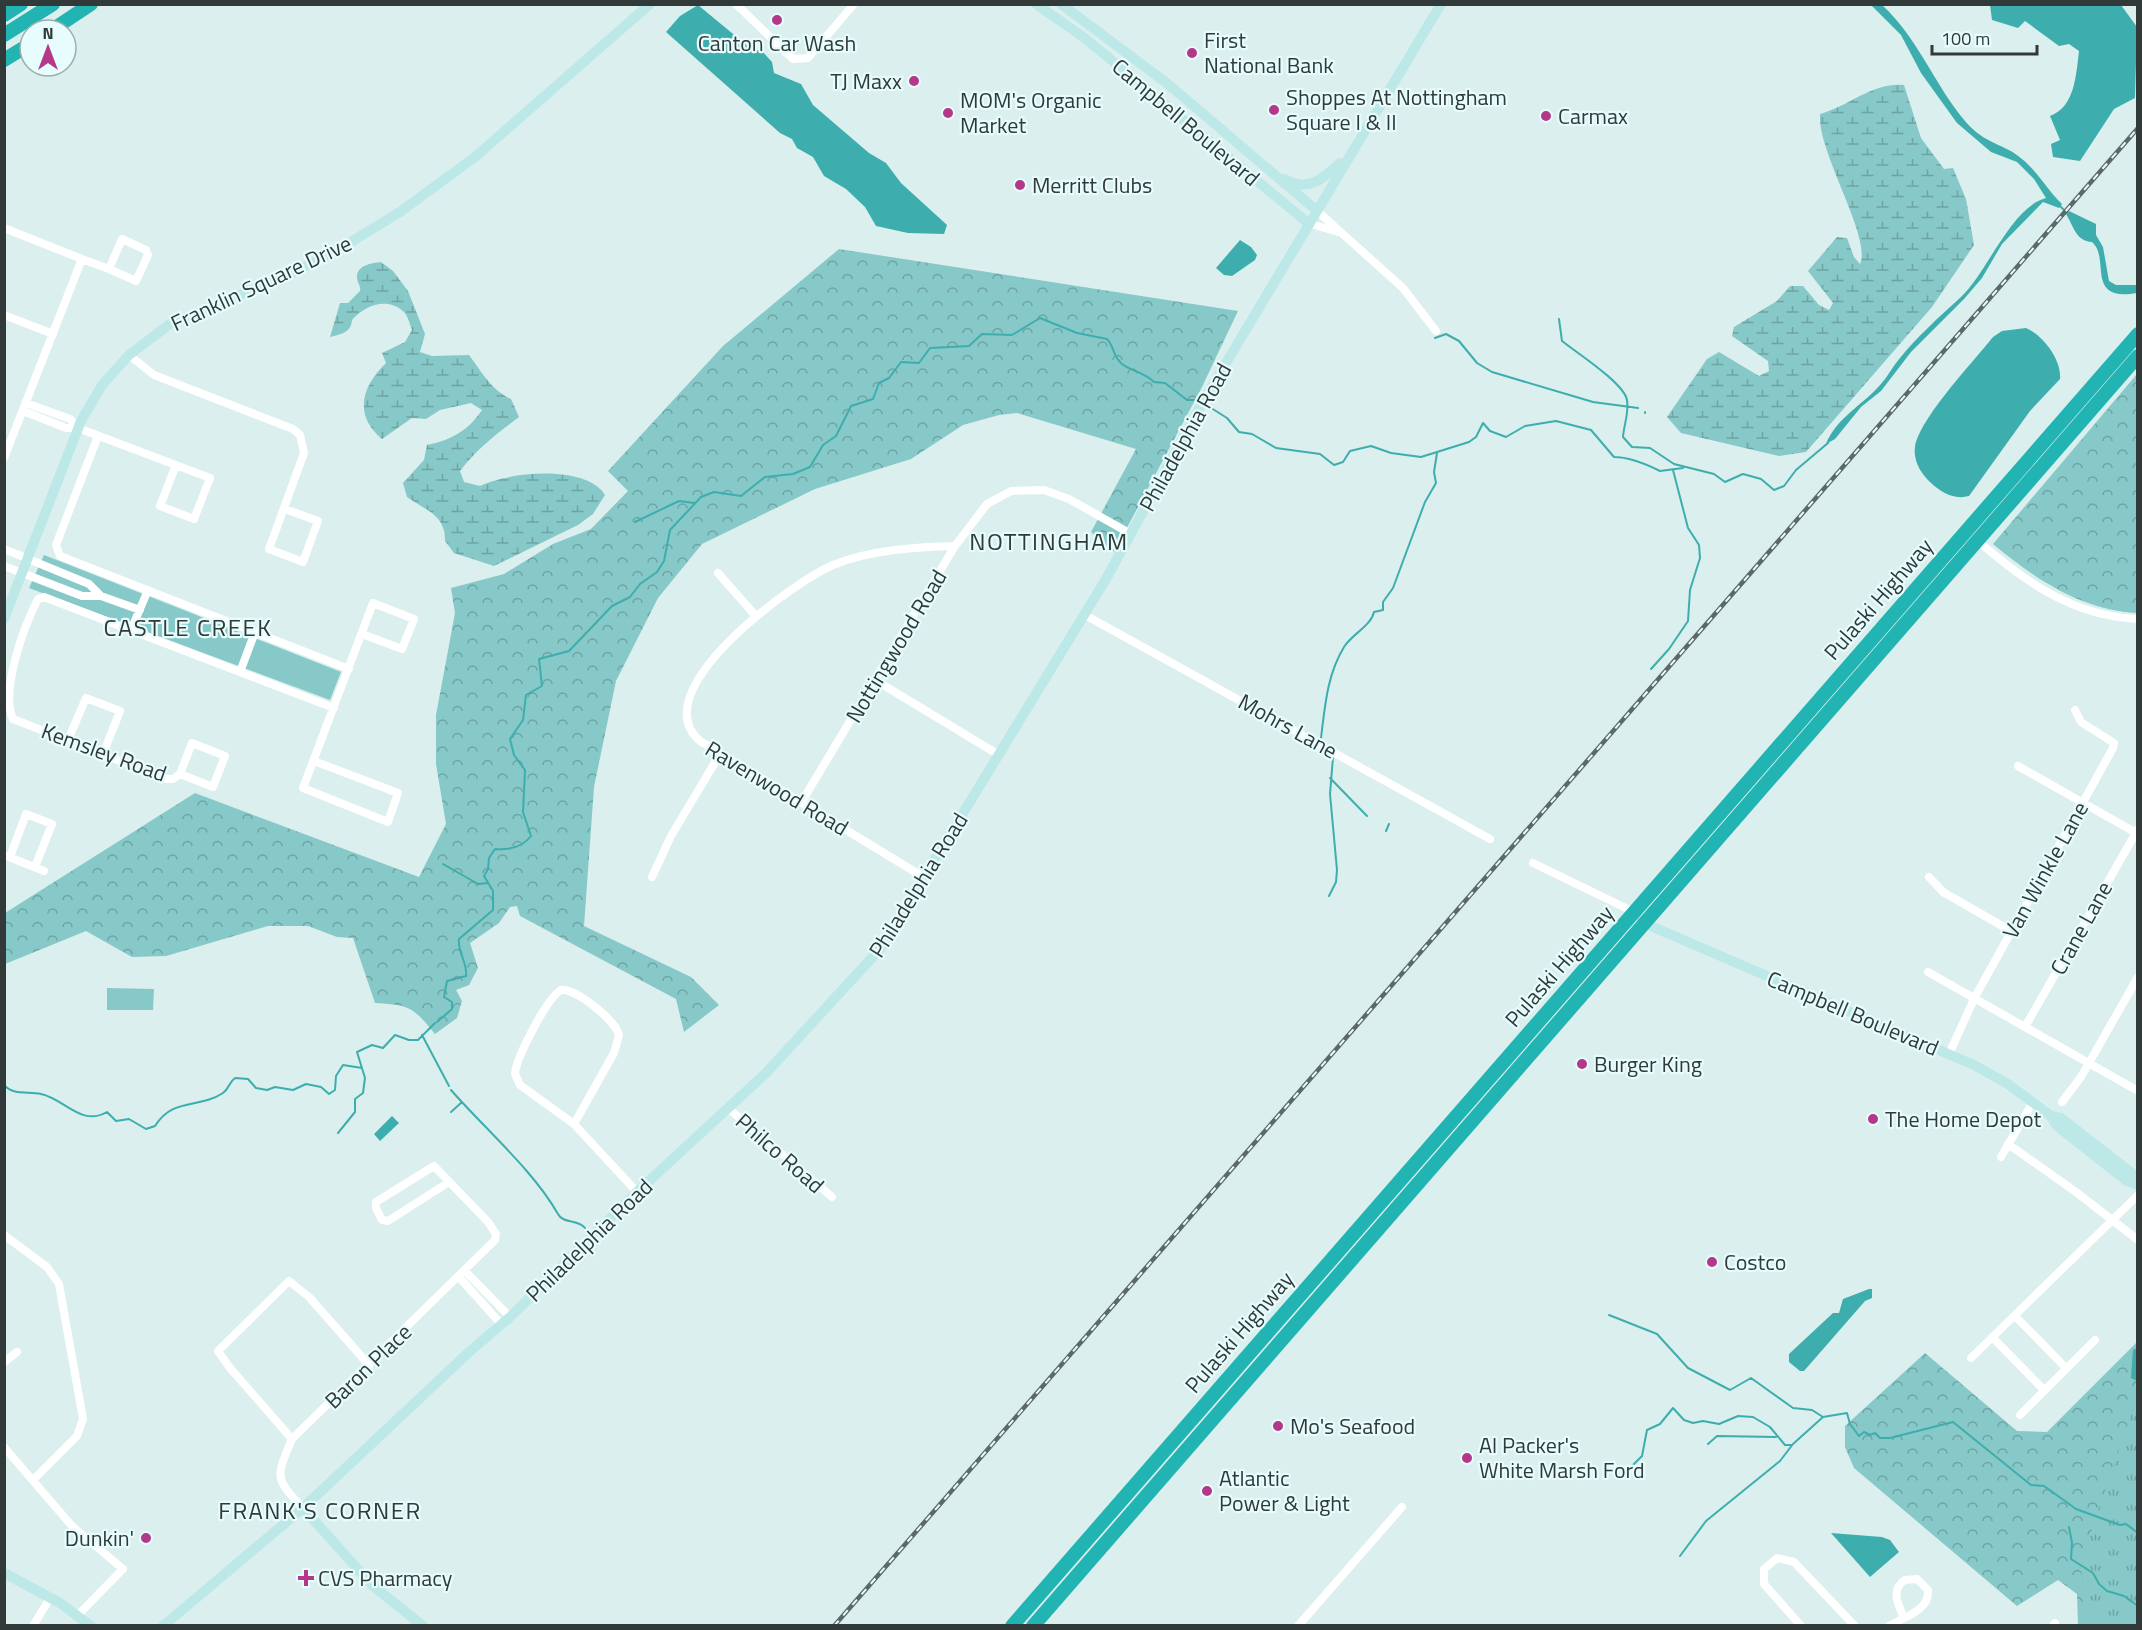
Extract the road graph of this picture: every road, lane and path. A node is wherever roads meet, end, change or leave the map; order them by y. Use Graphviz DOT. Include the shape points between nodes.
graph roads {
  1 [pos="21,4"];
  2 [pos="52,4"];
  3 [pos="91,4"];
  4 [pos="650,4"];
  5 [pos="736,4"];
  6 [pos="854,4"];
  7 [pos="1036,4"];
  8 [pos="1061,4"];
  9 [pos="1441,4"];
  10 [pos="4,15"];
  11 [pos="70,18"];
  12 [pos="4,36"];
  13 [pos="18,51"];
  14 [pos="4,60"];
  15 [pos="1349,155"];
  16 [pos="1269,171"];
  17 [pos="1316,210"];
  18 [pos="1308,223"];
  19 [pos="4,228"];
  20 [pos="1339,232"];
  21 [pos="82,259"];
  22 [pos="109,269"];
  23 [pos="4,315"];
  24 [pos="1436,331"];
  25 [pos="53,334"];
  26 [pos="2138,334"];
  27 [pos="129,355"];
  28 [pos="2138,356"];
  29 [pos="26,403"];
  30 [pos="23,411"];
  31 [pos="78,428"];
  32 [pos="98,436"];
  33 [pos="4,458"];
  34 [pos="176,465"];
  35 [pos="285,509"];
  36 [pos="1131,534"];
  37 [pos="1977,541"];
  38 [pos="955,546"];
  39 [pos="4,549"];
  40 [pos="28,558"];
  41 [pos="4,566"];
  42 [pos="22,573"];
  43 [pos="718,573"];
  44 [pos="148,590"];
  45 [pos="101,596"];
  46 [pos="140,610"];
  47 [pos="755,615"];
  48 [pos="1085,615"];
  49 [pos="4,619"];
  50 [pos="2138,619"];
  51 [pos="1886,622"];
  52 [pos="131,630"];
  53 [pos="255,632"];
  54 [pos="1898,632"];
  55 [pos="362,634"];
  56 [pos="349,669"];
  57 [pos="240,672"];
  58 [pos="875,680"];
  59 [pos="6,700"];
  60 [pos="334,708"];
  61 [pos="2075,710"];
  62 [pos="68,740"];
  63 [pos="104,754"];
  64 [pos="720,754"];
  65 [pos="999,756"];
  66 [pos="314,761"];
  67 [pos="2018,766"];
  68 [pos="180,774"];
  69 [pos="801,803"];
  70 [pos="2083,803"];
  71 [pos="2137,832"];
  72 [pos="1490,839"];
  73 [pos="7,856"];
  74 [pos="1533,863"];
  75 [pos="35,867"];
  76 [pos="44,871"];
  77 [pos="652,877"];
  78 [pos="1929,877"];
  79 [pos="925,878"];
  80 [pos="1634,912"];
  81 [pos="1646,924"];
  82 [pos="2011,931"];
  83 [pos="1928,972"];
  84 [pos="2138,977"];
  85 [pos="1975,997"];
  86 [pos="2025,1027"];
  87 [pos="1949,1054"];
  88 [pos="2088,1064"];
  89 [pos="2138,1091"];
  90 [pos="2032,1102"];
  91 [pos="2062,1102"];
  92 [pos="728,1108"];
  93 [pos="2051,1116"];
  94 [pos="574,1124"];
  95 [pos="2008,1144"];
  96 [pos="2001,1157"];
  97 [pos="2138,1178"];
  98 [pos="449,1182"];
  99 [pos="2138,1185"];
  100 [pos="637,1192"];
  101 [pos="2138,1195"];
  102 [pos="832,1197"];
  103 [pos="2112,1220"];
  104 [pos="4,1235"];
  105 [pos="2138,1240"];
  106 [pos="465,1271"];
  107 [pos="459,1277"];
  108 [pos="2015,1316"];
  109 [pos="506,1321"];
  110 [pos="1993,1338"];
  111 [pos="2095,1340"];
  112 [pos="17,1352"];
  113 [pos="1971,1358"];
  114 [pos="4,1362"];
  115 [pos="369,1365"];
  116 [pos="2066,1368"];
  117 [pos="2044,1390"];
  118 [pos="2020,1415"];
  119 [pos="292,1439"];
  120 [pos="4,1447"];
  121 [pos="33,1480"];
  122 [pos="1402,1507"];
  123 [pos="303,1508"];
  124 [pos="4,1574"];
  125 [pos="50,1598"];
  126 [pos="78,1615"];
  127 [pos="1904,1618"];
  128 [pos="33,1626"];
  129 [pos="91,1626"];
  130 [pos="163,1626"];
  131 [pos="423,1626"];
  132 [pos="1012,1626"];
  133 [pos="1033,1626"];
  134 [pos="1298,1626"];
  135 [pos="1801,1626"];
  136 [pos="1855,1626"];
  137 [pos="1889,1626"];
  1 -- 10 [label="highway"];
  2 -- 12 [label="highway"];
  3 -- 11 [label="highway"];
  4 -- 27 [label="main road, Franklin Square Drive" via="475,157 400,212 298,270 170,324"];
  5 -- 6 [label="street" via="793,59 800,61 808,58"];
  7 -- 18 [label="main road, Campbell Boulevard" via="1086,39"];
  8 -- 16 [label="main road, Campbell Boulevard" via="1168,84"];
  9 -- 15 [label="main road, Philadelphia Road"];
  13 -- 14 [label="highway"];
  15 -- 16 [label="main road" via="1312,184 1294,184"];
  15 -- 17 [label="main road, Philadelphia Road"];
  16 -- 17 [label="main road, Campbell Boulevard"];
  17 -- 18 [label="main road, Philadelphia Road"];
  17 -- 20 [label="street, Campbell Boulevard"];
  18 -- 20 [label="street, Campbell Boulevard"];
  18 -- 36 [label="main road, Philadelphia Road"];
  19 -- 21 [label="street"];
  20 -- 24 [label="street, Campbell Boulevard" via="1403,288"];
  21 -- 22 [label="street"];
  21 -- 25 [label="street"];
  22 -- 22 [label="street" via="136,281 148,255 146,250 122,239"];
  23 -- 25 [label="street"];
  25 -- 29 [label="street"];
  26 -- 51 [label="highway, Pulaski Highway"];
  27 -- 31 [label="main road, Franklin Square Drive" via="102,385"];
  27 -- 35 [label="street" via="154,375 300,435 304,453"];
  28 -- 37 [label="highway, Pulaski Highway"];
  29 -- 30 [label="street"];
  29 -- 31 [label="street" via="70,420"];
  30 -- 31 [label="street" via="66,428"];
  30 -- 33 [label="street"];
  31 -- 32 [label="street"];
  31 -- 40 [label="main road, Franklin Square Drive"];
  32 -- 34 [label="street"];
  32 -- 44 [label="street" via="56,550 60,556"];
  34 -- 34 [label="street" via="160,506 194,519 210,478"];
  35 -- 35 [label="street" via="269,549 303,562 318,521"];
  36 -- 38 [label="street, Nottingwood Road" via="1054,492 1019,489 987,504"];
  36 -- 48 [label="main road, Philadelphia Road"];
  37 -- 50 [label="street" via="2043,592 2105,616"];
  37 -- 54 [label="highway, Pulaski Highway"];
  38 -- 47 [label="street, Ravenwood Road" via="897,551 834,565"];
  38 -- 58 [label="street, Nottingwood Road"];
  39 -- 40 [label="street"];
  40 -- 42 [label="main road, Franklin Square Drive"];
  40 -- 45 [label="street" via="89,584"];
  41 -- 42 [label="street"];
  42 -- 45 [label="street" via="82,596"];
  42 -- 49 [label="main road, Franklin Square Drive"];
  43 -- 47 [label="street"];
  44 -- 46 [label="street"];
  44 -- 53 [label="street"];
  45 -- 46 [label="street"];
  46 -- 52 [label="street"];
  47 -- 64 [label="street, Ravenwood Road" via="712,662 686,708 687,724 694,736"];
  48 -- 65 [label="main road, Philadelphia Road"];
  48 -- 72 [label="street, Mohrs Lane"];
  51 -- 54 [label="highway"];
  51 -- 80 [label="highway, Pulaski Highway"];
  52 -- 57 [label="street"];
  52 -- 59 [label="street" via="44,597 38,599 12,668"];
  53 -- 56 [label="street"];
  53 -- 57 [label="street"];
  54 -- 81 [label="highway, Pulaski Highway"];
  55 -- 55 [label="street" via="402,649 414,619 374,603"];
  55 -- 56 [label="street"];
  56 -- 60 [label="street"];
  57 -- 60 [label="street"];
  58 -- 65 [label="street"];
  58 -- 69 [label="street, Nottingwood Road"];
  59 -- 62 [label="street, Kemsley Road" via="13,719"];
  60 -- 66 [label="street"];
  61 -- 70 [label="street, Van Winkle Lane" via="2081,722 2114,743"];
  62 -- 63 [label="street, Kemsley Road"];
  62 -- 63 [label="street" via="86,698 120,711"];
  63 -- 68 [label="street, Kemsley Road" via="166,778"];
  64 -- 69 [label="street, Ravenwood Road"];
  64 -- 77 [label="street" via="680,819"];
  65 -- 79 [label="main road, Philadelphia Road"];
  66 -- 66 [label="street" via="398,793 388,822 303,788"];
  67 -- 70 [label="street"];
  68 -- 68 [label="street, Kemsley Road" via="213,787 225,756 192,743"];
  69 -- 79 [label="street, Ravenwood Road"];
  70 -- 71 [label="street"];
  70 -- 82 [label="street, Van Winkle Lane"];
  71 -- 86 [label="street, Crane Lane"];
  73 -- 75 [label="street"];
  73 -- 75 [label="street" via="26,814 34,817 51,824"];
  74 -- 80 [label="street"];
  75 -- 76 [label="street"];
  78 -- 82 [label="street" via="1943,892"];
  79 -- 92 [label="main road, Philadelphia Road" via="893,932 856,979"];
  80 -- 81 [label="main road"];
  80 -- 132 [label="highway, Pulaski Highway"];
  81 -- 87 [label="main road, Campbell Boulevard"];
  81 -- 133 [label="highway, Pulaski Highway"];
  82 -- 85 [label="street, Van Winkle Lane"];
  83 -- 85 [label="street"];
  84 -- 88 [label="street"];
  85 -- 86 [label="street"];
  85 -- 87 [label="street, Van Winkle Lane"];
  86 -- 88 [label="street"];
  87 -- 90 [label="main road, Campbell Boulevard" via="1989,1072"];
  88 -- 89 [label="street"];
  88 -- 91 [label="street"];
  90 -- 93 [label="main road, Campbell Boulevard"];
  90 -- 95 [label="street"];
  92 -- 100 [label="main road, Philadelphia Road"];
  92 -- 102 [label="street, Philco Road"];
  93 -- 97 [label="main road, Campbell Boulevard" via="2061,1118"];
  93 -- 99 [label="main road, Campbell Boulevard" via="2056,1125 2127,1181"];
  94 -- 94 [label="street" via="520,1084 515,1074 547,1006 558,992 567,990 581,995 611,1020 619,1035 614,1053"];
  94 -- 100 [label="street"];
  95 -- 96 [label="street"];
  95 -- 103 [label="street"];
  98 -- 98 [label="street" via="434,1166 376,1202 375,1208 382,1220 388,1221"];
  98 -- 106 [label="street, Baron Place" via="496,1234 495,1240"];
  100 -- 109 [label="main road, Philadelphia Road"];
  101 -- 103 [label="street"];
  103 -- 105 [label="street"];
  103 -- 108 [label="street"];
  104 -- 121 [label="street" via="41,1261 59,1284 83,1419 77,1436"];
  106 -- 107 [label="street, Baron Place"];
  106 -- 109 [label="street"];
  107 -- 109 [label="street"];
  107 -- 115 [label="street, Baron Place"];
  108 -- 110 [label="street"];
  108 -- 116 [label="street"];
  109 -- 123 [label="main road, Philadelphia Road"];
  110 -- 113 [label="street"];
  110 -- 117 [label="street"];
  111 -- 116 [label="street"];
  112 -- 114 [label="street"];
  115 -- 119 [label="street, Baron Place"];
  115 -- 119 [label="street" via="309,1297 289,1281 218,1351"];
  116 -- 117 [label="street"];
  117 -- 118 [label="street"];
  119 -- 123 [label="street, Baron Place" via="279,1476"];
  120 -- 121 [label="street"];
  121 -- 126 [label="street" via="72,1526 123,1569"];
  122 -- 134 [label="street"];
  123 -- 130 [label="main road, Philadelphia Road"];
  123 -- 131 [label="main road" via="372,1585"];
  124 -- 125 [label="main road"];
  125 -- 126 [label="main road"];
  125 -- 128 [label="street"];
  126 -- 129 [label="main road"];
  127 -- 127 [label="street" via="1928,1600 1927,1587 1917,1579 1905,1580 1896,1589"];
  127 -- 137 [label="street"];
  135 -- 136 [label="street" via="1764,1584 1764,1569 1772,1560 1794,1562"];
}
